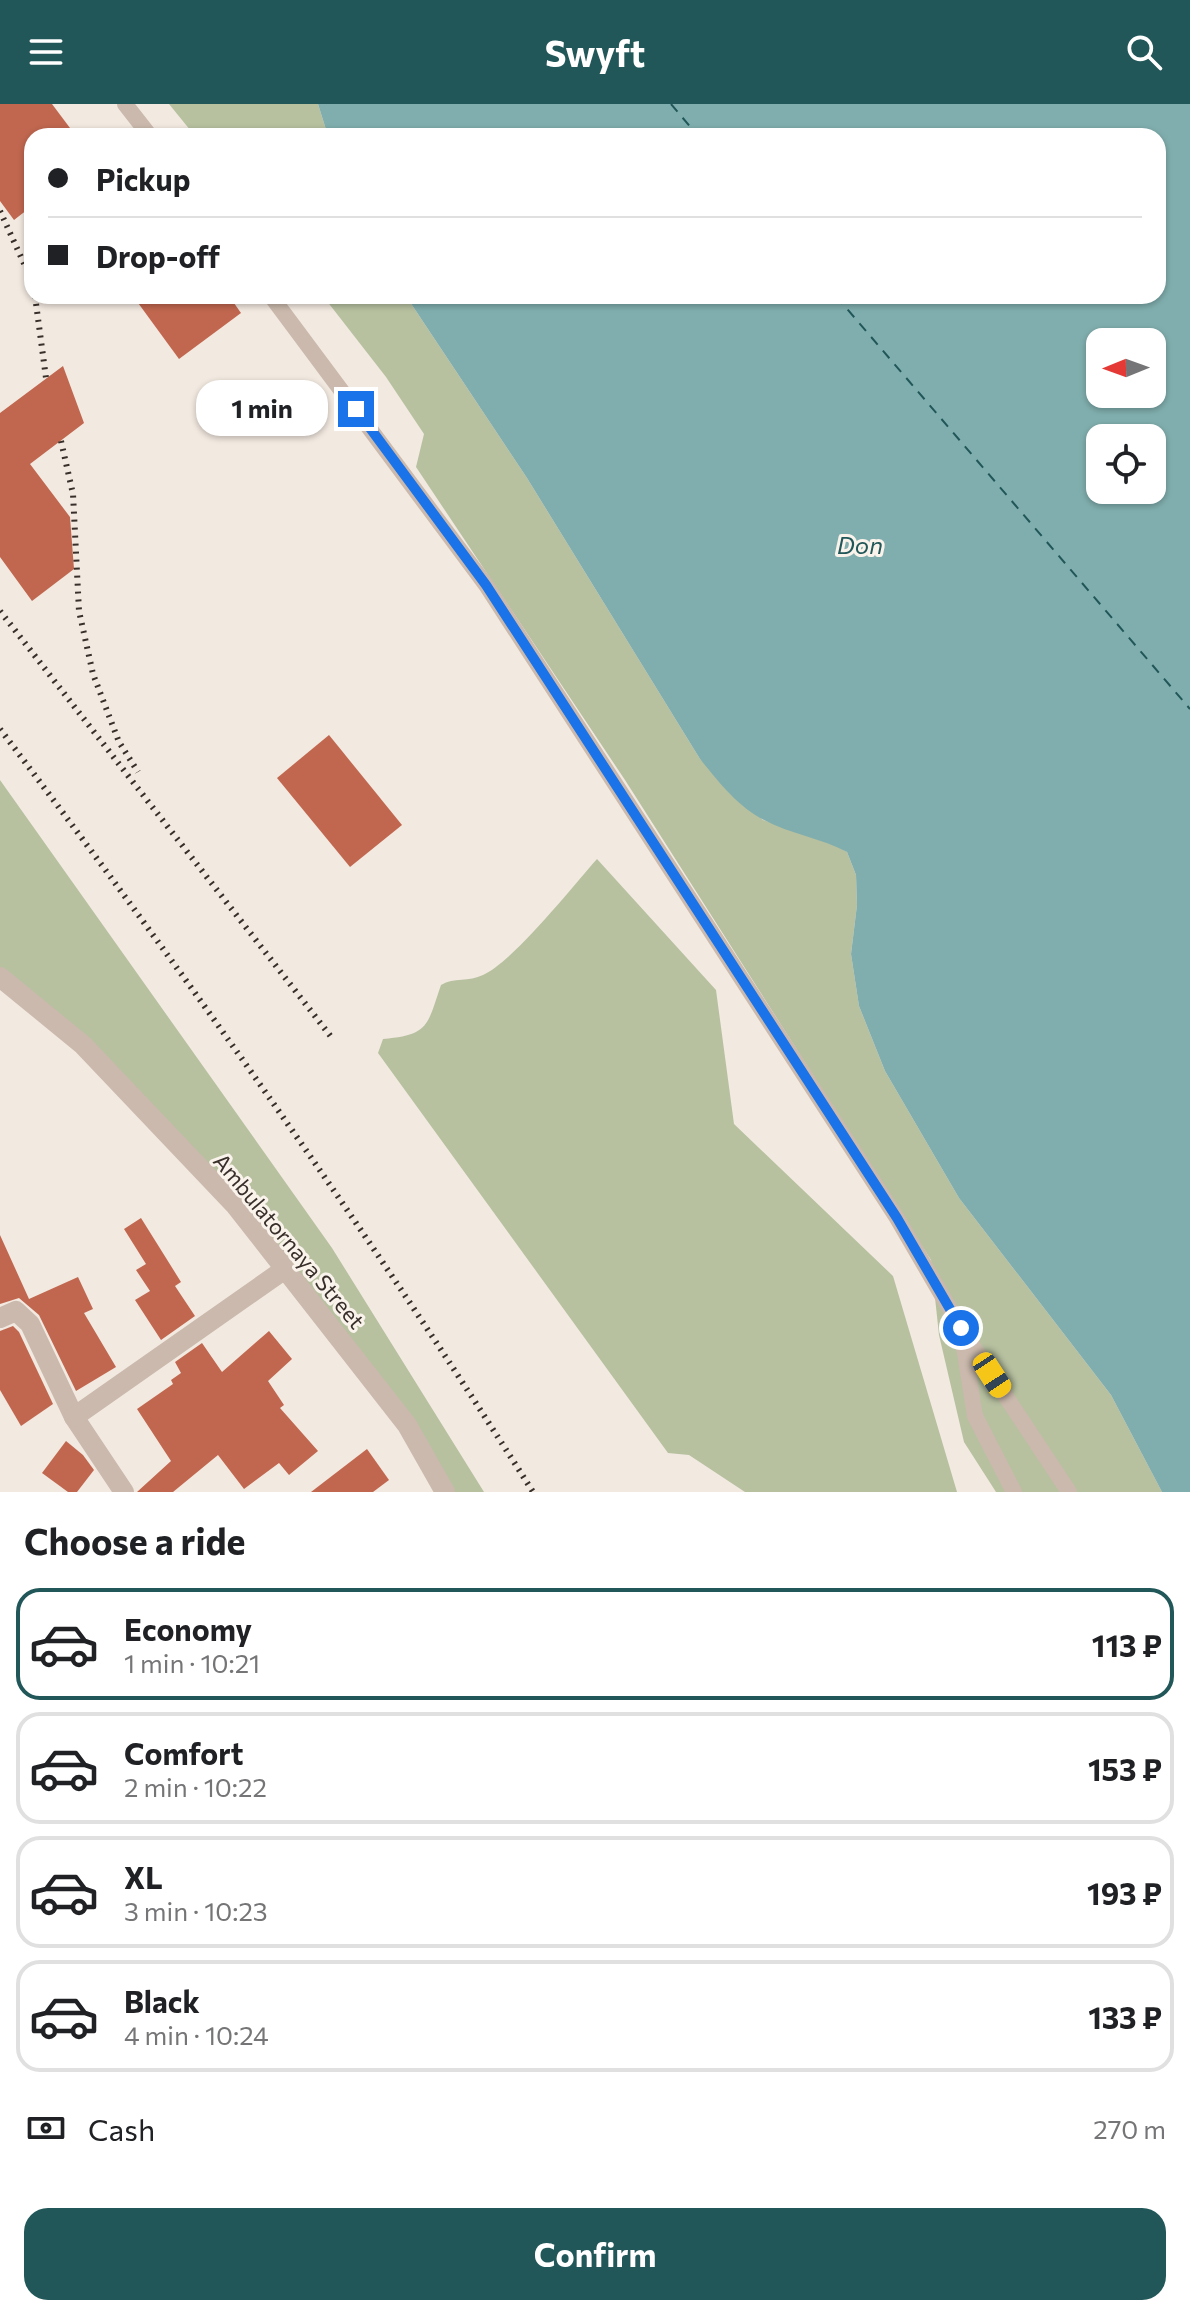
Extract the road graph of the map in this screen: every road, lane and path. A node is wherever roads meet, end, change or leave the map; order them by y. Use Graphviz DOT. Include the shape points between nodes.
graph roads {
  1 [pos="125,104"];
  2 [pos="144,128"];
  3 [pos="277,304"];
  4 [pos="0,977"];
  5 [pos="285,1269"];
  6 [pos="0,1318"];
  7 [pos="961,1328"];
  8 [pos="74,1417"];
  9 [pos="124,1492"];
  10 [pos="445,1492"];
  11 [pos="1014,1492"];
  12 [pos="1069,1492"];
  1 -- 2 [label="lane"];
  3 -- 7 [label="lane" via="486,585 888,1204"];
  4 -- 5 [label="street, Ambulatornaya Street" via="83,1045 235,1205"];
  5 -- 8 [label="street"];
  5 -- 10 [label="street, Ambulatornaya Street" via="407,1425"];
  6 -- 8 [label="street" via="16,1311 30,1324"];
  7 -- 11 [label="lane" via="975,1416"];
  7 -- 12 [label="lane"];
  8 -- 9 [label="street"];
}
